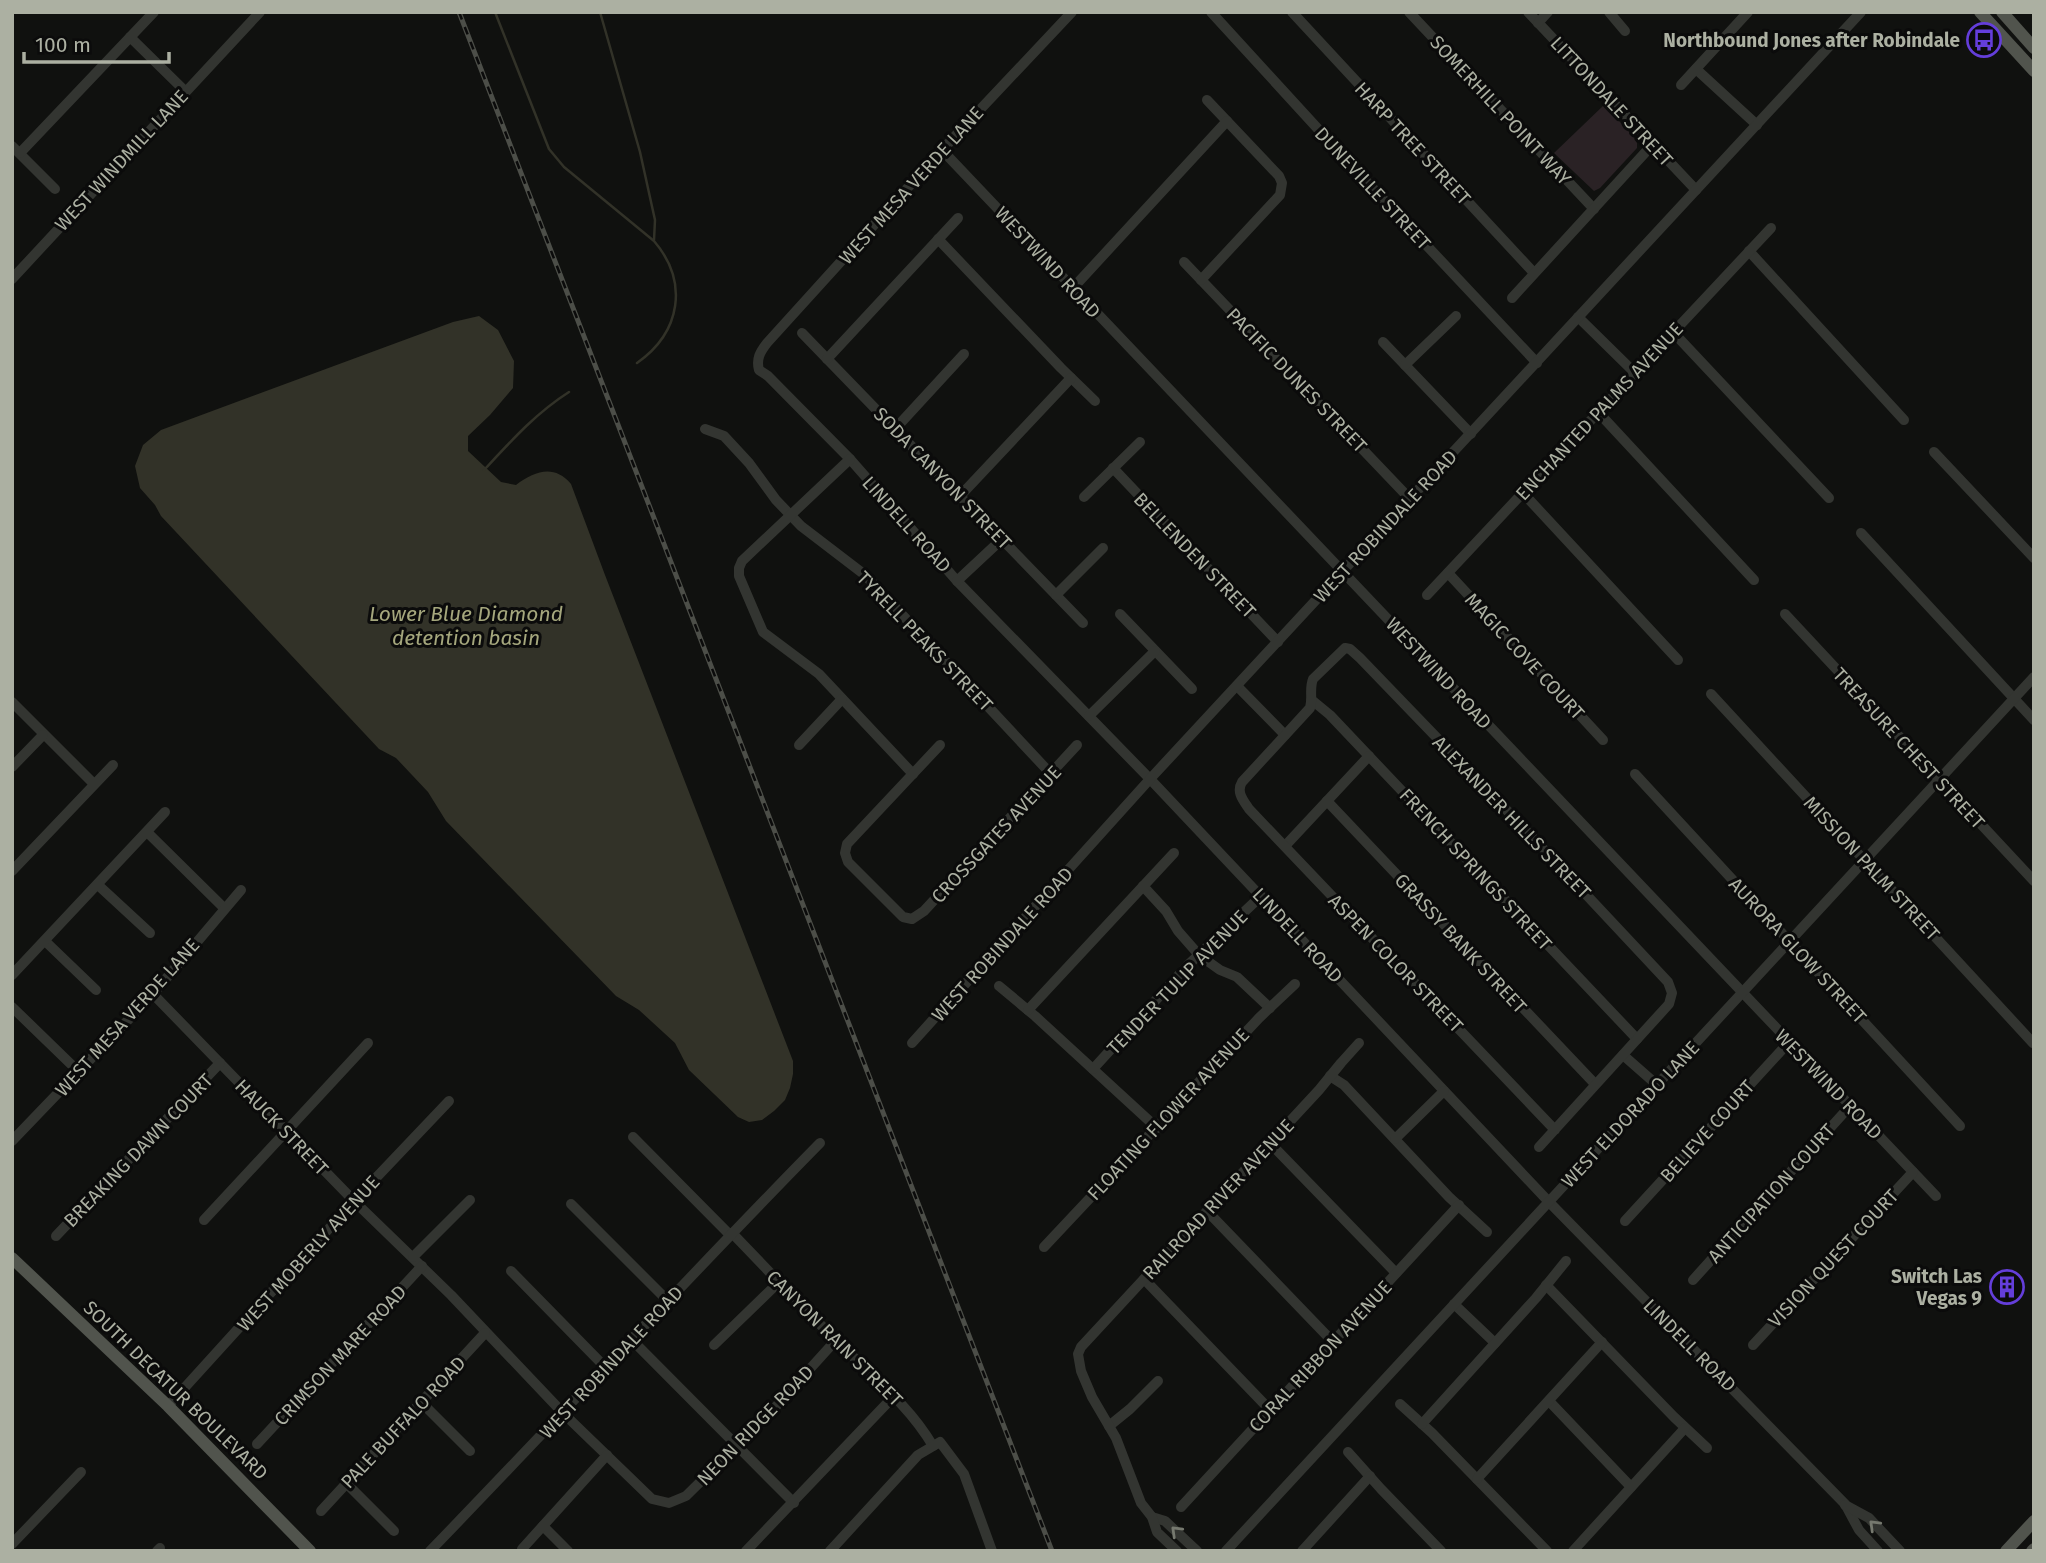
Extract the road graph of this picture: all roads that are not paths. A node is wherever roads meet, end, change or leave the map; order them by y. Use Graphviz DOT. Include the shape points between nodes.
graph roads {
  1 [pos="154,12"];
  2 [pos="260,12"];
  3 [pos="1072,12"];
  4 [pos="1211,12"];
  5 [pos="1292,12"];
  6 [pos="1409,12"];
  7 [pos="1528,12"];
  8 [pos="1548,12"];
  9 [pos="1609,12"];
  10 [pos="1748,12"];
  11 [pos="1861,12"];
  12 [pos="1980,12"];
  13 [pos="2002,12"];
  14 [pos="1538,23"];
  15 [pos="1625,31"];
  16 [pos="130,37"];
  17 [pos="2034,48"];
  18 [pos="1696,69"];
  19 [pos="2034,71"];
  20 [pos="1681,85"];
  21 [pos="185,91"];
  22 [pos="1207,100"];
  23 [pos="1227,121"];
  24 [pos="1756,125"];
  25 [pos="1653,144"];
  26 [pos="16,150"];
  27 [pos="942,150"];
  28 [pos="55,189"];
  29 [pos="1696,190"];
  30 [pos="1594,209"];
  31 [pos="958,218"];
  32 [pos="1771,228"];
  33 [pos="938,239"];
  34 [pos="1749,251"];
  35 [pos="1184,262"];
  36 [pos="1534,274"];
  37 [pos="12,279"];
  38 [pos="1201,280"];
  39 [pos="1073,288"];
  40 [pos="1512,298"];
  41 [pos="1456,316"];
  42 [pos="1578,317"];
  43 [pos="1673,332"];
  44 [pos="802,333"];
  45 [pos="1383,342"];
  46 [pos="964,354"];
  47 [pos="827,359"];
  48 [pos="757,362"];
  49 [pos="1536,363"];
  50 [pos="1405,365"];
  51 [pos="1635,373"];
  52 [pos="1071,377"];
  53 [pos="1095,401"];
  54 [pos="1598,412"];
  55 [pos="1904,420"];
  56 [pos="705,429"];
  57 [pos="895,429"];
  58 [pos="1471,434"];
  59 [pos="1140,442"];
  60 [pos="1934,452"];
  61 [pos="850,459"];
  62 [pos="1113,468"];
  63 [pos="1523,493"];
  64 [pos="960,496"];
  65 [pos="1084,497"];
  66 [pos="1829,498"];
  67 [pos="1410,499"];
  68 [pos="790,515"];
  69 [pos="1861,533"];
  70 [pos="1002,539"];
  71 [pos="1102,548"];
  72 [pos="2034,558"];
  73 [pos="1343,572"];
  74 [pos="1448,573"];
  75 [pos="1754,580"];
  76 [pos="957,581"];
  77 [pos="1427,595"];
  78 [pos="1056,596"];
  79 [pos="1120,614"];
  80 [pos="1785,614"];
  81 [pos="1083,623"];
  82 [pos="1278,642"];
  83 [pos="1155,651"];
  84 [pos="1678,660"];
  85 [pos="2034,677"];
  86 [pos="1237,686"];
  87 [pos="1192,689"];
  88 [pos="1711,694"];
  89 [pos="842,699"];
  90 [pos="2014,699"];
  91 [pos="1312,701"];
  92 [pos="12,702"];
  93 [pos="1089,716"];
  94 [pos="2034,720"];
  95 [pos="43,735"];
  96 [pos="1285,735"];
  97 [pos="1603,740"];
  98 [pos="799,745"];
  99 [pos="940,746"];
  100 [pos="1077,746"];
  101 [pos="1369,756"];
  102 [pos="113,765"];
  103 [pos="12,767"];
  104 [pos="914,774"];
  105 [pos="1051,774"];
  106 [pos="1635,774"];
  107 [pos="1150,779"];
  108 [pos="1939,779"];
  109 [pos="94,784"];
  110 [pos="1327,801"];
  111 [pos="165,811"];
  112 [pos="147,832"];
  113 [pos="1284,846"];
  114 [pos="1174,853"];
  115 [pos="1864,860"];
  116 [pos="12,871"];
  117 [pos="2034,881"];
  118 [pos="98,885"];
  119 [pos="1143,886"];
  120 [pos="240,890"];
  121 [pos="1261,896"];
  122 [pos="224,908"];
  123 [pos="150,933"];
  124 [pos="1790,940"];
  125 [pos="45,941"];
  126 [pos="1199,955"];
  127 [pos="12,975"];
  128 [pos="1295,984"];
  129 [pos="999,986"];
  130 [pos="96,990"];
  131 [pos="1742,993"];
  132 [pos="153,994"];
  133 [pos="12,1007"];
  134 [pos="1270,1008"];
  135 [pos="1028,1010"];
  136 [pos="1637,1039"];
  137 [pos="368,1042"];
  138 [pos="1789,1042"];
  139 [pos="912,1043"];
  140 [pos="1359,1043"];
  141 [pos="2033,1043"];
  142 [pos="1623,1055"];
  143 [pos="220,1063"];
  144 [pos="1093,1069"];
  145 [pos="79,1072"];
  146 [pos="1330,1076"];
  147 [pos="1595,1084"];
  148 [pos="1656,1084"];
  149 [pos="1444,1091"];
  150 [pos="449,1101"];
  151 [pos="1850,1106"];
  152 [pos="1961,1126"];
  153 [pos="1157,1128"];
  154 [pos="1555,1130"];
  155 [pos="287,1131"];
  156 [pos="633,1137"];
  157 [pos="1395,1139"];
  158 [pos="12,1141"];
  159 [pos="820,1143"];
  160 [pos="1270,1143"];
  161 [pos="1539,1147"];
  162 [pos="1913,1172"];
  163 [pos="1936,1196"];
  164 [pos="470,1200"];
  165 [pos="354,1201"];
  166 [pos="1549,1202"];
  167 [pos="571,1204"];
  168 [pos="1459,1205"];
  169 [pos="1208,1211"];
  170 [pos="204,1220"];
  171 [pos="1625,1221"];
  172 [pos="1487,1232"];
  173 [pos="731,1234"];
  174 [pos="55,1236"];
  175 [pos="1044,1247"];
  176 [pos="413,1257"];
  177 [pos="12,1258"];
  178 [pos="1566,1261"];
  179 [pos="422,1266"];
  180 [pos="511,1271"];
  181 [pos="1396,1273"];
  182 [pos="1144,1279"];
  183 [pos="1693,1280"];
  184 [pos="779,1282"];
  185 [pos="1546,1285"];
  186 [pos="668,1301"];
  187 [pos="1454,1304"];
  188 [pos="485,1333"];
  189 [pos="632,1340"];
  190 [pos="836,1340"];
  191 [pos="1333,1342"];
  192 [pos="1602,1342"];
  193 [pos="1495,1343"];
  194 [pos="714,1345"];
  195 [pos="1753,1345"];
  196 [pos="606,1368"];
  197 [pos="1158,1381"];
  198 [pos="894,1396"];
  199 [pos="1549,1401"];
  200 [pos="421,1402"];
  201 [pos="1400,1404"];
  202 [pos="168,1406"];
  203 [pos="1270,1410"];
  204 [pos="563,1413"];
  205 [pos="1422,1424"];
  206 [pos="1109,1426"];
  207 [pos="1685,1428"];
  208 [pos="257,1444"];
  209 [pos="937,1444"];
  210 [pos="736,1445"];
  211 [pos="1707,1448"];
  212 [pos="470,1451"];
  213 [pos="1348,1452"];
  214 [pos="607,1454"];
  215 [pos="81,1472"];
  216 [pos="1370,1476"];
  217 [pos="1477,1479"];
  218 [pos="346,1483"];
  219 [pos="1631,1487"];
  220 [pos="669,1503"];
  221 [pos="794,1503"];
  222 [pos="1844,1504"];
  223 [pos="1181,1507"];
  224 [pos="321,1511"];
  225 [pos="1152,1517"];
  226 [pos="2034,1521"];
  227 [pos="542,1526"];
  228 [pos="394,1531"];
  229 [pos="12,1544"];
  230 [pos="522,1549"];
  231 [pos="310,1551"];
  232 [pos="430,1551"];
  233 [pos="568,1551"];
  234 [pos="746,1551"];
  235 [pos="830,1551"];
  236 [pos="992,1551"];
  237 [pos="1177,1551"];
  238 [pos="1197,1551"];
  239 [pos="1226,1551"];
  240 [pos="1302,1551"];
  241 [pos="1441,1551"];
  242 [pos="1547,1551"];
  243 [pos="1573,1551"];
  244 [pos="1878,1551"];
  245 [pos="1900,1551"];
  246 [pos="2006,1551"];
  1 -- 16 [label="street"];
  2 -- 21 [label="street, WEST WINDMILL LANE"];
  3 -- 27 [label="street, WEST MESA VERDE LANE"];
  4 -- 49 [label="street, DUNEVILLE STREET"];
  5 -- 36 [label="street, HARP TREE STREET"];
  6 -- 30 [label="street, SOMERHILL POINT WAY"];
  7 -- 14 [label="street, LITTONDALE STREET"];
  8 -- 14 [label="street"];
  9 -- 15 [label="street"];
  10 -- 18 [label="street"];
  11 -- 24 [label="street, WEST ROBINDALE ROAD"];
  12 -- 19 [label="main road"];
  13 -- 17 [label="main road"];
  14 -- 25 [label="street, LITTONDALE STREET"];
  16 -- 21 [label="street"];
  16 -- 26 [label="street"];
  18 -- 20 [label="street"];
  18 -- 24 [label="street"];
  21 -- 37 [label="street, WEST WINDMILL LANE"];
  22 -- 23 [label="street"];
  23 -- 38 [label="street" via="1282,183 1280,195"];
  23 -- 39 [label="street"];
  24 -- 29 [label="street, WEST ROBINDALE ROAD"];
  25 -- 29 [label="street, LITTONDALE STREET"];
  25 -- 30 [label="street"];
  26 -- 28 [label="street"];
  27 -- 39 [label="street, WESTWIND ROAD"];
  27 -- 48 [label="street, WEST MESA VERDE LANE" via="767,343"];
  29 -- 42 [label="street, WEST ROBINDALE ROAD"];
  30 -- 36 [label="street"];
  31 -- 33 [label="street"];
  32 -- 34 [label="street, ENCHANTED PALMS AVENUE"];
  33 -- 47 [label="street"];
  33 -- 52 [label="street"];
  34 -- 43 [label="street, ENCHANTED PALMS AVENUE"];
  34 -- 55 [label="street"];
  35 -- 38 [label="street, PACIFIC DUNES STREET"];
  36 -- 40 [label="street"];
  38 -- 67 [label="street, PACIFIC DUNES STREET"];
  39 -- 73 [label="street, WESTWIND ROAD"];
  41 -- 50 [label="street"];
  42 -- 49 [label="street, WEST ROBINDALE ROAD"];
  42 -- 51 [label="street"];
  43 -- 51 [label="street, ENCHANTED PALMS AVENUE"];
  43 -- 66 [label="street"];
  44 -- 47 [label="street, SODA CANYON STREET"];
  45 -- 50 [label="street"];
  46 -- 57 [label="street"];
  47 -- 57 [label="street, SODA CANYON STREET"];
  48 -- 61 [label="street, LINDELL ROAD" via="759,370"];
  49 -- 58 [label="street, WEST ROBINDALE ROAD"];
  50 -- 58 [label="street"];
  51 -- 54 [label="street, ENCHANTED PALMS AVENUE"];
  52 -- 53 [label="street"];
  52 -- 64 [label="street"];
  54 -- 63 [label="street, ENCHANTED PALMS AVENUE"];
  54 -- 75 [label="street"];
  56 -- 68 [label="street, TYRELL PEAKS STREET" via="724,436 737,449"];
  57 -- 64 [label="street, SODA CANYON STREET"];
  58 -- 67 [label="street, WEST ROBINDALE ROAD"];
  59 -- 62 [label="street"];
  60 -- 72 [label="street"];
  61 -- 68 [label="street"];
  61 -- 76 [label="street, LINDELL ROAD"];
  62 -- 65 [label="street"];
  62 -- 82 [label="street, BELLENDEN STREET"];
  63 -- 74 [label="street, ENCHANTED PALMS AVENUE"];
  63 -- 84 [label="street"];
  64 -- 70 [label="street, SODA CANYON STREET"];
  67 -- 73 [label="street, WEST ROBINDALE ROAD"];
  68 -- 89 [label="street" via="742,561 739,576 763,632"];
  68 -- 105 [label="street, TYRELL PEAKS STREET" via="865,575"];
  69 -- 90 [label="street"];
  70 -- 76 [label="street"];
  70 -- 78 [label="street, SODA CANYON STREET"];
  71 -- 78 [label="street"];
  73 -- 82 [label="street, WEST ROBINDALE ROAD"];
  73 -- 131 [label="street, WESTWIND ROAD"];
  74 -- 77 [label="street, ENCHANTED PALMS AVENUE"];
  74 -- 97 [label="street, MAGIC COVE COURT"];
  76 -- 93 [label="street, LINDELL ROAD"];
  78 -- 81 [label="street, SODA CANYON STREET"];
  79 -- 83 [label="street"];
  80 -- 108 [label="street, TREASURE CHEST STREET"];
  82 -- 86 [label="street, WEST ROBINDALE ROAD"];
  83 -- 87 [label="street"];
  83 -- 93 [label="street"];
  85 -- 90 [label="street, WEST ELDORADO LANE"];
  86 -- 96 [label="street"];
  86 -- 107 [label="street, WEST ROBINDALE ROAD"];
  88 -- 115 [label="street, MISSION PALM STREET"];
  89 -- 98 [label="street"];
  89 -- 104 [label="street"];
  90 -- 94 [label="street"];
  90 -- 108 [label="street, WEST ELDORADO LANE"];
  91 -- 96 [label="street"];
  91 -- 101 [label="street, FRENCH SPRINGS STREET"];
  91 -- 136 [label="street, ALEXANDER HILLS STREET" via="1313,679 1350,649 1520,824 1668,982 1672,1000"];
  92 -- 95 [label="street"];
  93 -- 107 [label="street, LINDELL ROAD"];
  95 -- 103 [label="street"];
  95 -- 109 [label="street"];
  96 -- 113 [label="street, ASPEN COLOR STREET" via="1239,787 1249,809"];
  99 -- 104 [label="street"];
  100 -- 105 [label="street, CROSSGATES AVENUE"];
  101 -- 110 [label="street"];
  101 -- 136 [label="street, FRENCH SPRINGS STREET"];
  102 -- 109 [label="street"];
  104 -- 105 [label="street, CROSSGATES AVENUE" via="847,844 845,853 848,862 903,917 912,919"];
  106 -- 124 [label="street, AURORA GLOW STREET"];
  107 -- 121 [label="street, LINDELL ROAD"];
  107 -- 139 [label="street, WEST ROBINDALE ROAD"];
  108 -- 115 [label="street, WEST ELDORADO LANE"];
  108 -- 117 [label="street, TREASURE CHEST STREET"];
  109 -- 116 [label="street"];
  110 -- 113 [label="street"];
  110 -- 147 [label="street, GRASSY BANK STREET"];
  111 -- 112 [label="street"];
  112 -- 118 [label="street"];
  112 -- 122 [label="street"];
  113 -- 154 [label="street, ASPEN COLOR STREET"];
  114 -- 119 [label="street"];
  115 -- 124 [label="street, WEST ELDORADO LANE"];
  115 -- 141 [label="street, MISSION PALM STREET"];
  118 -- 123 [label="street"];
  118 -- 125 [label="street"];
  119 -- 126 [label="street"];
  119 -- 135 [label="street"];
  120 -- 122 [label="street, WEST MESA VERDE LANE"];
  121 -- 126 [label="street, TENDER TULIP AVENUE"];
  121 -- 149 [label="street, LINDELL ROAD"];
  122 -- 132 [label="street, WEST MESA VERDE LANE"];
  124 -- 131 [label="street, WEST ELDORADO LANE"];
  124 -- 152 [label="street, AURORA GLOW STREET"];
  125 -- 127 [label="street"];
  125 -- 130 [label="street"];
  126 -- 134 [label="street" via="1237,977"];
  126 -- 144 [label="street, TENDER TULIP AVENUE"];
  128 -- 134 [label="street, FLOATING FLOWER AVENUE"];
  129 -- 135 [label="street"];
  131 -- 138 [label="street, WESTWIND ROAD"];
  131 -- 148 [label="street, WEST ELDORADO LANE"];
  132 -- 143 [label="street, HAUCK STREET"];
  132 -- 145 [label="street, WEST MESA VERDE LANE"];
  133 -- 145 [label="street"];
  134 -- 153 [label="street, FLOATING FLOWER AVENUE"];
  135 -- 144 [label="street"];
  136 -- 142 [label="street"];
  137 -- 155 [label="street"];
  138 -- 151 [label="street, WESTWIND ROAD"];
  138 -- 171 [label="street, BELIEVE COURT"];
  140 -- 146 [label="street, RAILROAD RIVER AVENUE"];
  142 -- 147 [label="street"];
  142 -- 148 [label="street"];
  143 -- 155 [label="street, HAUCK STREET"];
  143 -- 174 [label="street, BREAKING DAWN COURT"];
  144 -- 153 [label="street"];
  145 -- 158 [label="street, WEST MESA VERDE LANE"];
  146 -- 157 [label="street"];
  146 -- 160 [label="street, RAILROAD RIVER AVENUE"];
  147 -- 154 [label="street"];
  148 -- 166 [label="street, WEST ELDORADO LANE"];
  149 -- 157 [label="street"];
  149 -- 166 [label="street, LINDELL ROAD"];
  150 -- 165 [label="street, WEST MOBERLY AVENUE"];
  151 -- 162 [label="street, WESTWIND ROAD"];
  151 -- 183 [label="street, ANTICIPATION COURT"];
  153 -- 175 [label="street, FLOATING FLOWER AVENUE"];
  154 -- 161 [label="street"];
  155 -- 165 [label="street, HAUCK STREET"];
  155 -- 170 [label="street"];
  156 -- 173 [label="street, CANYON RAIN STREET"];
  157 -- 168 [label="street"];
  159 -- 173 [label="street, WEST ROBINDALE ROAD"];
  160 -- 169 [label="street, RAILROAD RIVER AVENUE"];
  160 -- 181 [label="street"];
  162 -- 163 [label="street, WESTWIND ROAD"];
  162 -- 195 [label="street, VISION QUEST COURT"];
  164 -- 176 [label="street"];
  165 -- 176 [label="street, HAUCK STREET"];
  165 -- 202 [label="street, WEST MOBERLY AVENUE"];
  166 -- 187 [label="street, WEST ELDORADO LANE"];
  166 -- 222 [label="street, LINDELL ROAD"];
  167 -- 186 [label="street"];
  168 -- 172 [label="street"];
  168 -- 181 [label="street, CORAL RIBBON AVENUE"];
  169 -- 182 [label="street, RAILROAD RIVER AVENUE"];
  169 -- 191 [label="street"];
  173 -- 184 [label="street, CANYON RAIN STREET"];
  173 -- 186 [label="street, WEST ROBINDALE ROAD"];
  176 -- 179 [label="street, HAUCK STREET"];
  177 -- 202 [label="main road, SOUTH DECATUR BOULEVARD"];
  178 -- 185 [label="street"];
  179 -- 188 [label="street, HAUCK STREET"];
  179 -- 208 [label="street, CRIMSON MARE ROAD"];
  180 -- 196 [label="street"];
  181 -- 191 [label="street, CORAL RIBBON AVENUE"];
  182 -- 203 [label="street"];
  182 -- 206 [label="street, RAILROAD RIVER AVENUE" via="1078,1354 1091,1396"];
  184 -- 190 [label="street, CANYON RAIN STREET"];
  184 -- 194 [label="street"];
  185 -- 192 [label="street"];
  185 -- 193 [label="street"];
  186 -- 189 [label="street, WEST ROBINDALE ROAD"];
  187 -- 193 [label="street"];
  187 -- 239 [label="street, WEST ELDORADO LANE"];
  188 -- 200 [label="street, PALE BUFFALO ROAD"];
  188 -- 204 [label="street, HAUCK STREET"];
  189 -- 196 [label="street, WEST ROBINDALE ROAD"];
  189 -- 210 [label="street"];
  190 -- 198 [label="street, CANYON RAIN STREET"];
  190 -- 210 [label="street, NEON RIDGE ROAD"];
  191 -- 203 [label="street, CORAL RIBBON AVENUE"];
  192 -- 199 [label="street"];
  192 -- 207 [label="street"];
  193 -- 205 [label="street"];
  196 -- 204 [label="street, WEST ROBINDALE ROAD"];
  197 -- 206 [label="street"];
  198 -- 209 [label="street, CANYON RAIN STREET"];
  198 -- 221 [label="street"];
  199 -- 217 [label="street"];
  199 -- 219 [label="street"];
  200 -- 212 [label="street"];
  200 -- 218 [label="street, PALE BUFFALO ROAD"];
  201 -- 205 [label="street"];
  202 -- 231 [label="main road, SOUTH DECATUR BOULEVARD"];
  203 -- 223 [label="street, CORAL RIBBON AVENUE"];
  204 -- 214 [label="street, HAUCK STREET"];
  204 -- 232 [label="street, WEST ROBINDALE ROAD"];
  205 -- 217 [label="street"];
  206 -- 225 [label="street" via="1141,1503"];
  207 -- 211 [label="street"];
  207 -- 219 [label="street"];
  209 -- 235 [label="street" via="918,1455"];
  209 -- 236 [label="street, CANYON RAIN STREET" via="964,1474"];
  210 -- 220 [label="street, NEON RIDGE ROAD" via="686,1496"];
  210 -- 221 [label="street"];
  213 -- 216 [label="street"];
  214 -- 220 [label="street, HAUCK STREET" via="652,1499"];
  214 -- 227 [label="street"];
  215 -- 229 [label="street"];
  216 -- 240 [label="street"];
  216 -- 241 [label="street"];
  217 -- 242 [label="street"];
  218 -- 224 [label="street, PALE BUFFALO ROAD"];
  218 -- 228 [label="street"];
  219 -- 243 [label="street"];
  221 -- 234 [label="street"];
  222 -- 244 [label="street, LINDELL ROAD" via="1858,1530"];
  245 -- 222 [label="street, LINDELL ROAD, one-way" via="1869,1518"];
  225 -- 237 [label="street" via="1157,1532"];
  238 -- 225 [label="street, one-way" via="1165,1521"];
  226 -- 246 [label="main road"];
  227 -- 230 [label="street"];
  227 -- 233 [label="street"];
}
